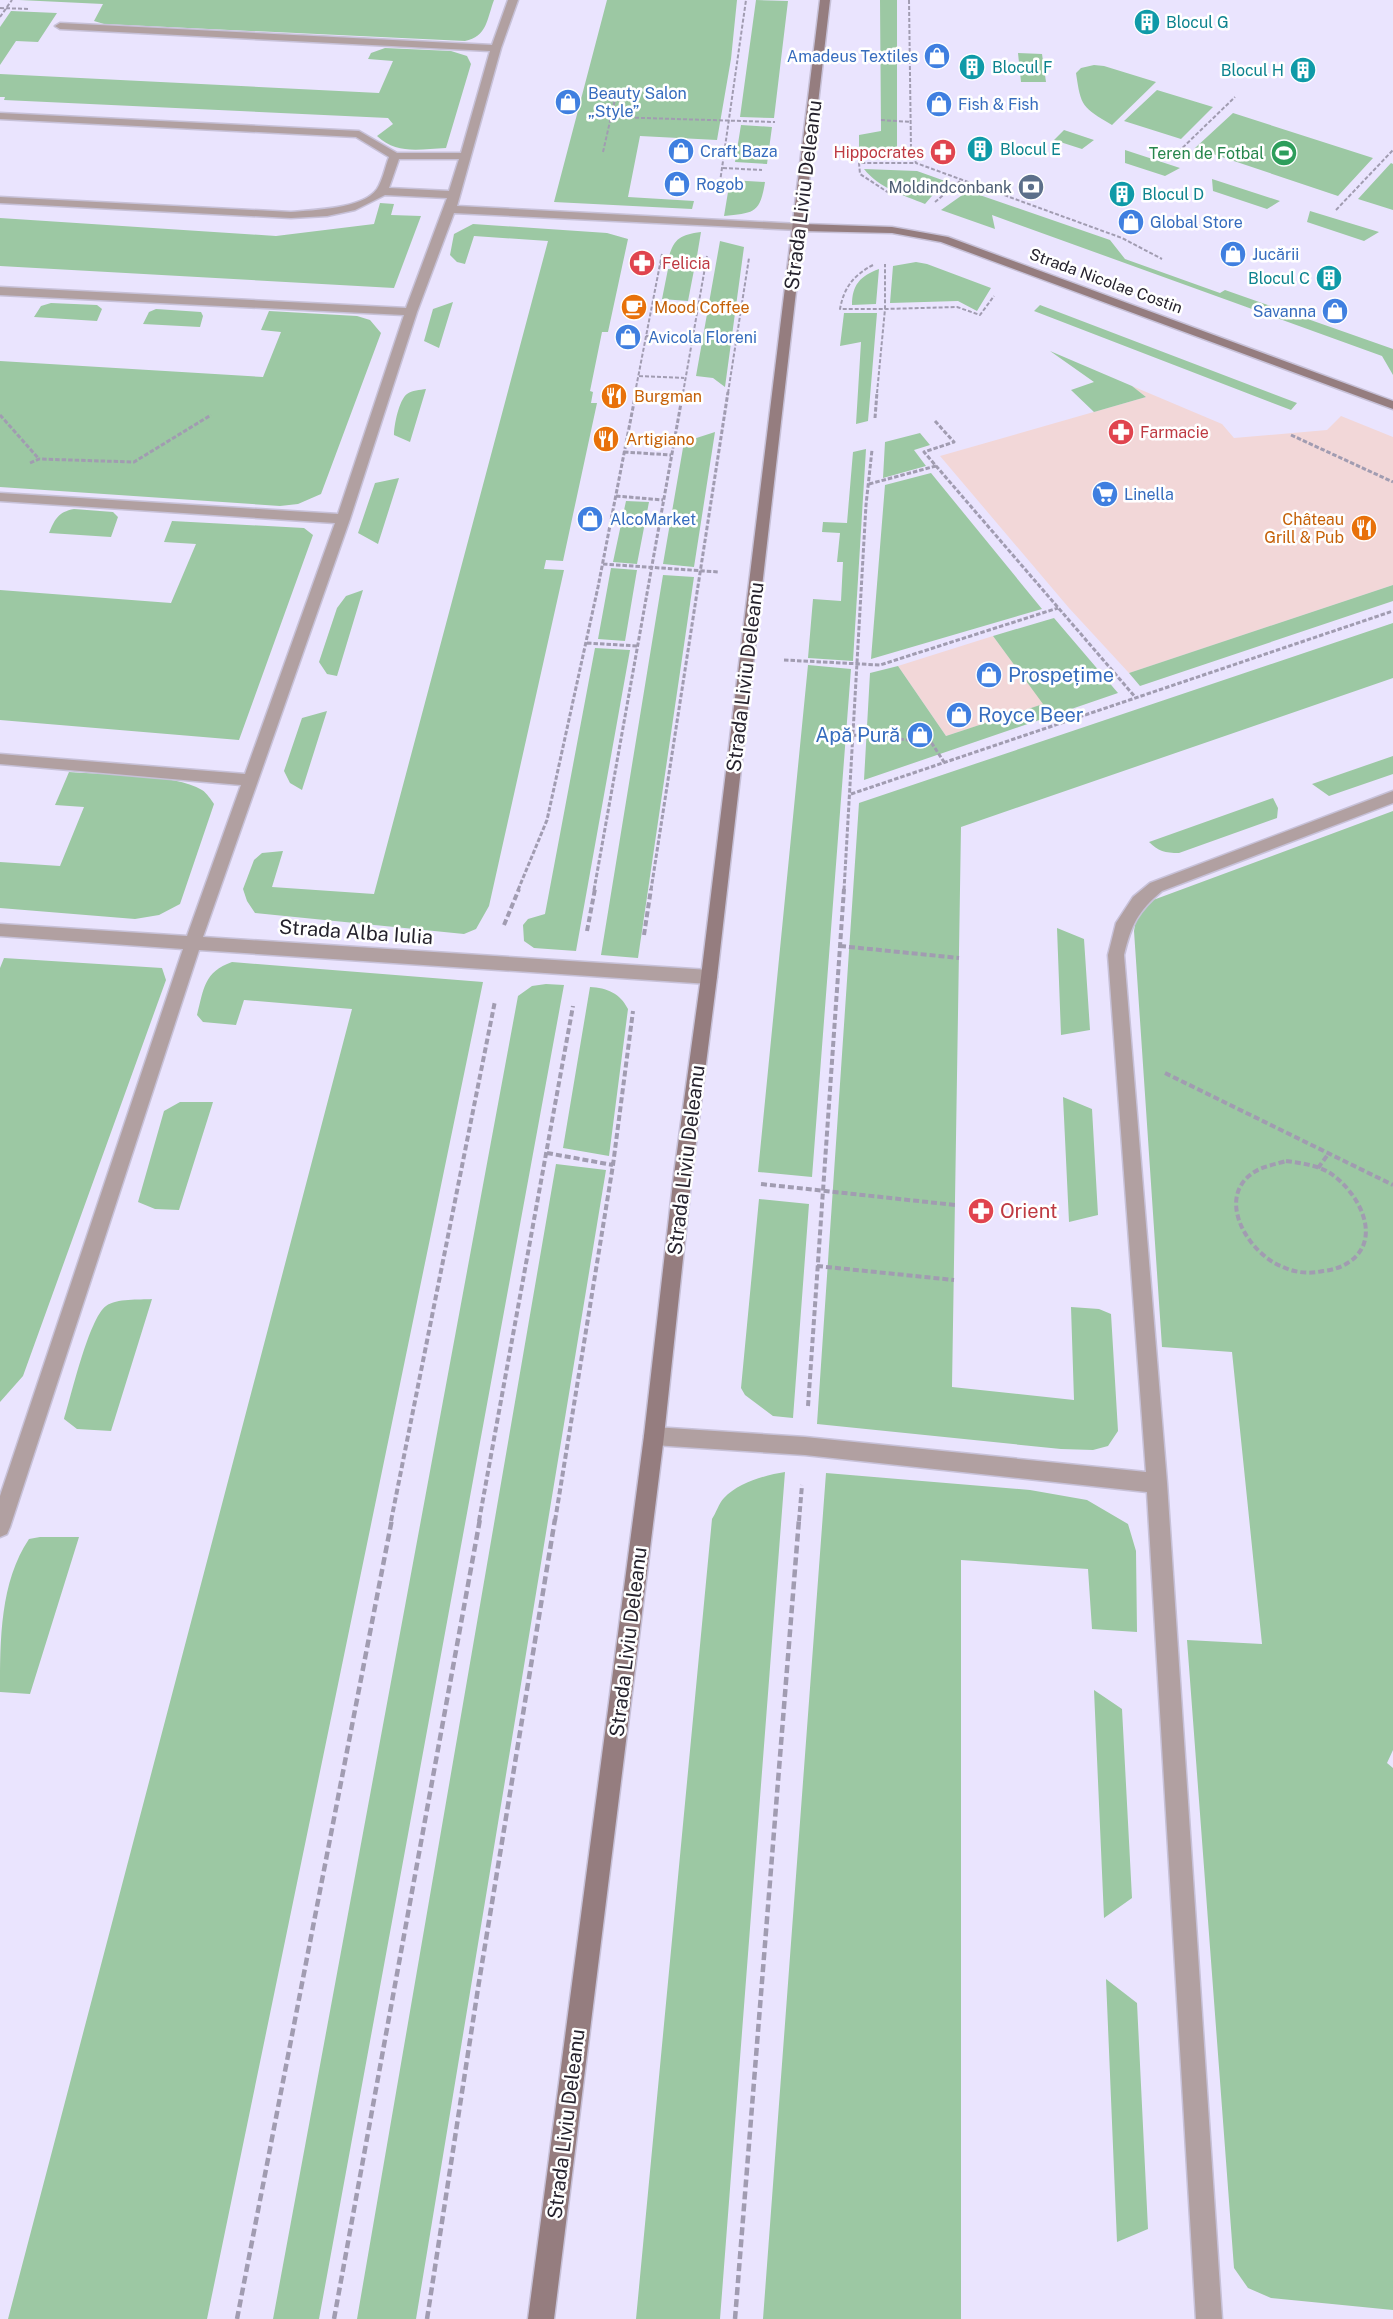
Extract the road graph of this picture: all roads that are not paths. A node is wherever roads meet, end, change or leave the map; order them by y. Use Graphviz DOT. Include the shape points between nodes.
graph roads {
  1 [pos="513,0"];
  2 [pos="825,0"];
  3 [pos="60,26"];
  4 [pos="496,48"];
  5 [pos="0,116"];
  6 [pos="395,156"];
  7 [pos="465,156"];
  8 [pos="382,191"];
  9 [pos="0,200"];
  10 [pos="452,202"];
  11 [pos="799,227"];
  12 [pos="0,291"];
  13 [pos="411,312"];
  14 [pos="1393,405"];
  15 [pos="0,497"];
  16 [pos="343,519"];
  17 [pos="0,759"];
  18 [pos="251,780"];
  19 [pos="1393,797"];
  20 [pos="0,930"];
  21 [pos="193,942"];
  22 [pos="709,977"];
  23 [pos="654,1436"];
  24 [pos="1157,1484"];
  25 [pos="0,1527"];
  26 [pos="542,2319"];
  27 [pos="1213,2319"];
  1 -- 4 [label="lane"];
  2 -- 11 [label="main road, Strada Liviu Deleanu"];
  3 -- 4 [label="lane"];
  4 -- 7 [label="lane"];
  5 -- 6 [label="lane" via="359,134"];
  6 -- 7 [label="lane"];
  6 -- 8 [label="lane"];
  7 -- 10 [label="lane"];
  8 -- 9 [label="lane" via="356,206 291,214"];
  8 -- 10 [label="lane"];
  10 -- 11 [label="lane"];
  10 -- 13 [label="lane"];
  11 -- 14 [label="main road, Strada Nicolae Costin" via="892,230 944,239"];
  11 -- 22 [label="main road, Strada Liviu Deleanu"];
  12 -- 13 [label="lane"];
  13 -- 16 [label="lane"];
  15 -- 16 [label="lane"];
  16 -- 18 [label="lane"];
  17 -- 18 [label="lane"];
  18 -- 21 [label="lane"];
  19 -- 24 [label="lane" via="1156,887 1140,901 1122,927 1116,956 1122,1052"];
  20 -- 21 [label="lane, Strada Alba Iulia"];
  21 -- 22 [label="lane, Strada Alba Iulia"];
  21 -- 25 [label="lane"];
  22 -- 23 [label="main road, Strada Liviu Deleanu"];
  23 -- 24 [label="lane" via="805,1446"];
  23 -- 26 [label="main road, Strada Liviu Deleanu"];
  24 -- 27 [label="lane"];
}
